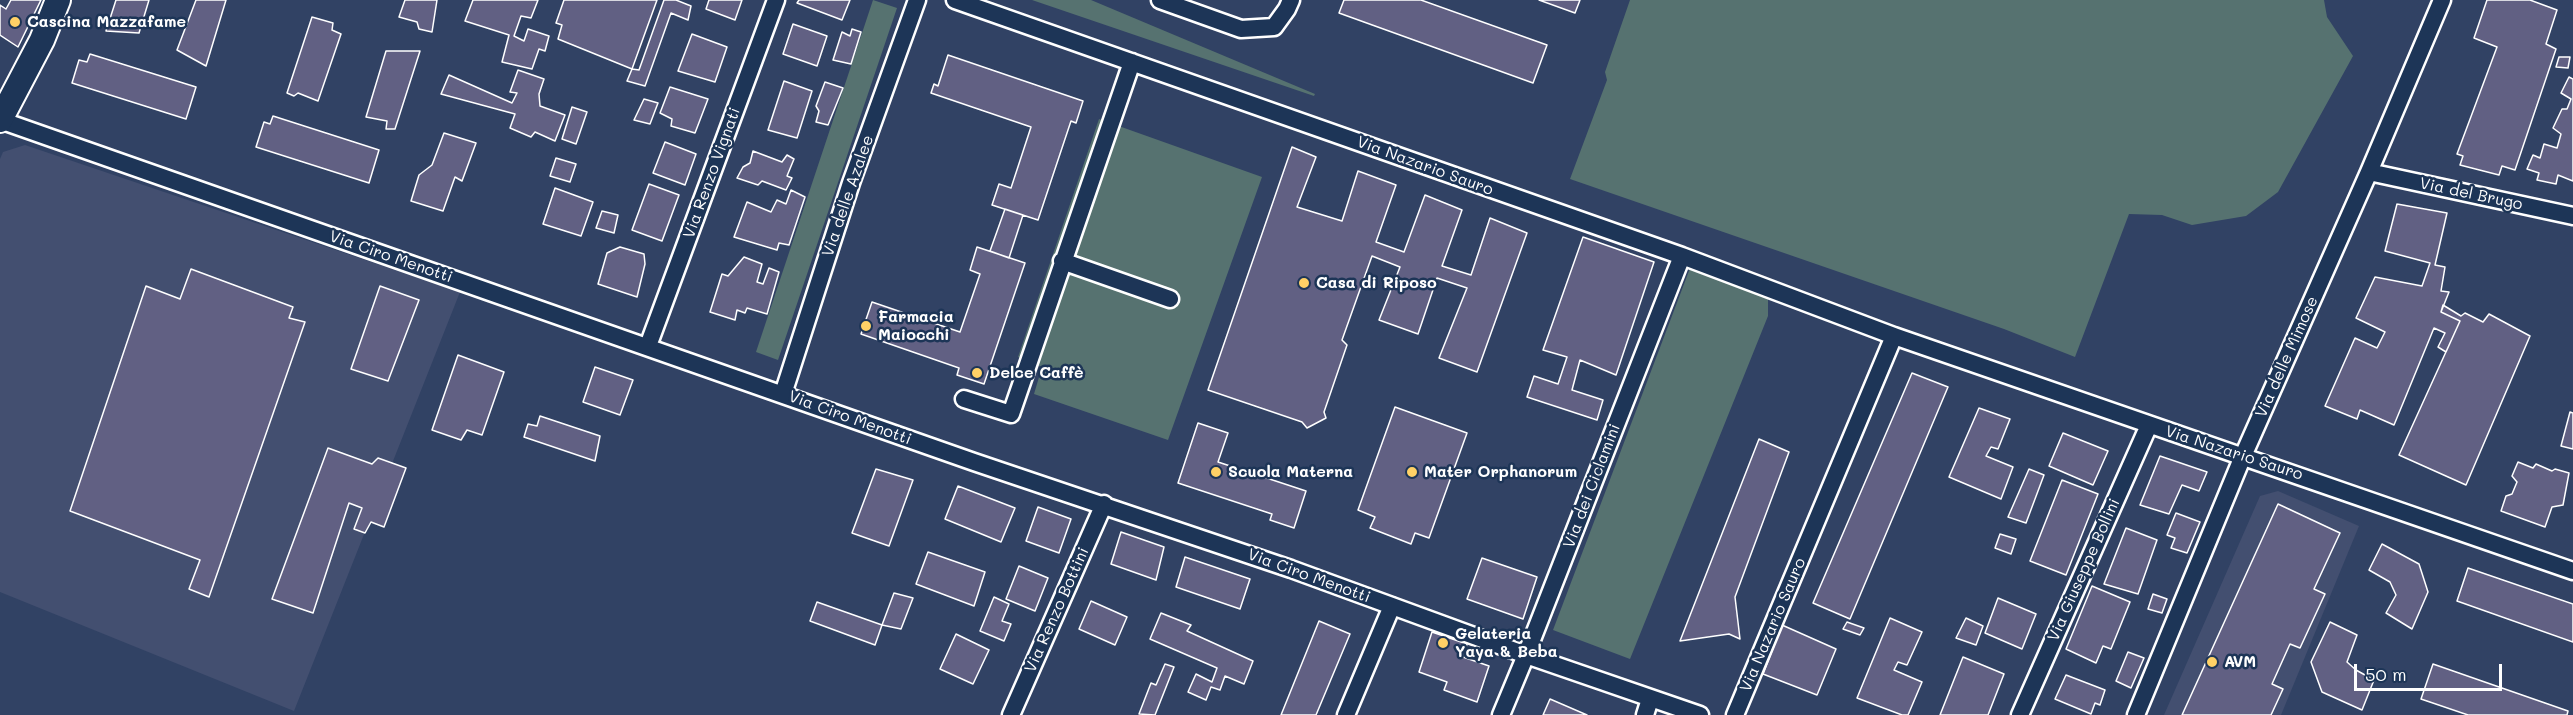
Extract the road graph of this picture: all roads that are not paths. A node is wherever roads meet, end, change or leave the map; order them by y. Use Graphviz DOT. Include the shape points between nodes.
graph roads {
  1 [pos="58,0"];
  2 [pos="776,0"];
  3 [pos="917,0"];
  4 [pos="955,0"];
  5 [pos="1160,0"];
  6 [pos="1291,0"];
  7 [pos="2442,0"];
  8 [pos="1132,62"];
  9 [pos="0,120"];
  10 [pos="2369,172"];
  11 [pos="2573,216"];
  12 [pos="1682,256"];
  13 [pos="1062,261"];
  14 [pos="1170,299"];
  15 [pos="1894,336"];
  16 [pos="648,346"];
  17 [pos="783,394"];
  18 [pos="964,399"];
  19 [pos="2149,425"];
  20 [pos="2243,456"];
  21 [pos="1104,504"];
  22 [pos="2573,571"];
  23 [pos="1392,606"];
  24 [pos="1526,655"];
  25 [pos="1647,707"];
  26 [pos="1011,715"];
  27 [pos="1346,715"];
  28 [pos="1500,715"];
  29 [pos="1700,715"];
  30 [pos="1735,715"];
  31 [pos="2020,715"];
  32 [pos="2136,715"];
  1 -- 9 [label="street" via="42,40"];
  2 -- 16 [label="street, Via Renzo Vignati"];
  3 -- 17 [label="street, Via delle Azalee" via="851,183"];
  4 -- 8 [label="street, Via Nazario Sauro"];
  5 -- 6 [label="street" via="1241,29 1274,27"];
  7 -- 10 [label="street, Via delle Mimose"];
  8 -- 12 [label="street, Via Nazario Sauro"];
  8 -- 13 [label="street"];
  9 -- 16 [label="street, Via Ciro Menotti"];
  10 -- 11 [label="street, Via del Brugo"];
  10 -- 20 [label="street, Via delle Mimose"];
  12 -- 15 [label="street, Via Nazario Sauro"];
  12 -- 24 [label="street, Via dei Ciclamini"];
  13 -- 14 [label="street"];
  13 -- 18 [label="street" via="1011,414"];
  15 -- 19 [label="street, Via Nazario Sauro"];
  15 -- 30 [label="street, Via Nazario Sauro"];
  16 -- 17 [label="street, Via Ciro Menotti"];
  17 -- 21 [label="street, Via Ciro Menotti"];
  19 -- 20 [label="street, Via Nazario Sauro"];
  19 -- 31 [label="street, Via Giuseppe Bollini"];
  20 -- 22 [label="street, Via Nazario Sauro"];
  20 -- 32 [label="street, Via delle Mimose"];
  21 -- 23 [label="street, Via Ciro Menotti"];
  21 -- 26 [label="street, Via Renzo Bottini"];
  23 -- 24 [label="street, Via Ciro Menotti"];
  23 -- 27 [label="street"];
  24 -- 25 [label="street, Via Ciro Menotti"];
  24 -- 28 [label="street, Via dei Ciclamini"];
  25 -- 29 [label="street, Via Ciro Menotti"];
}
